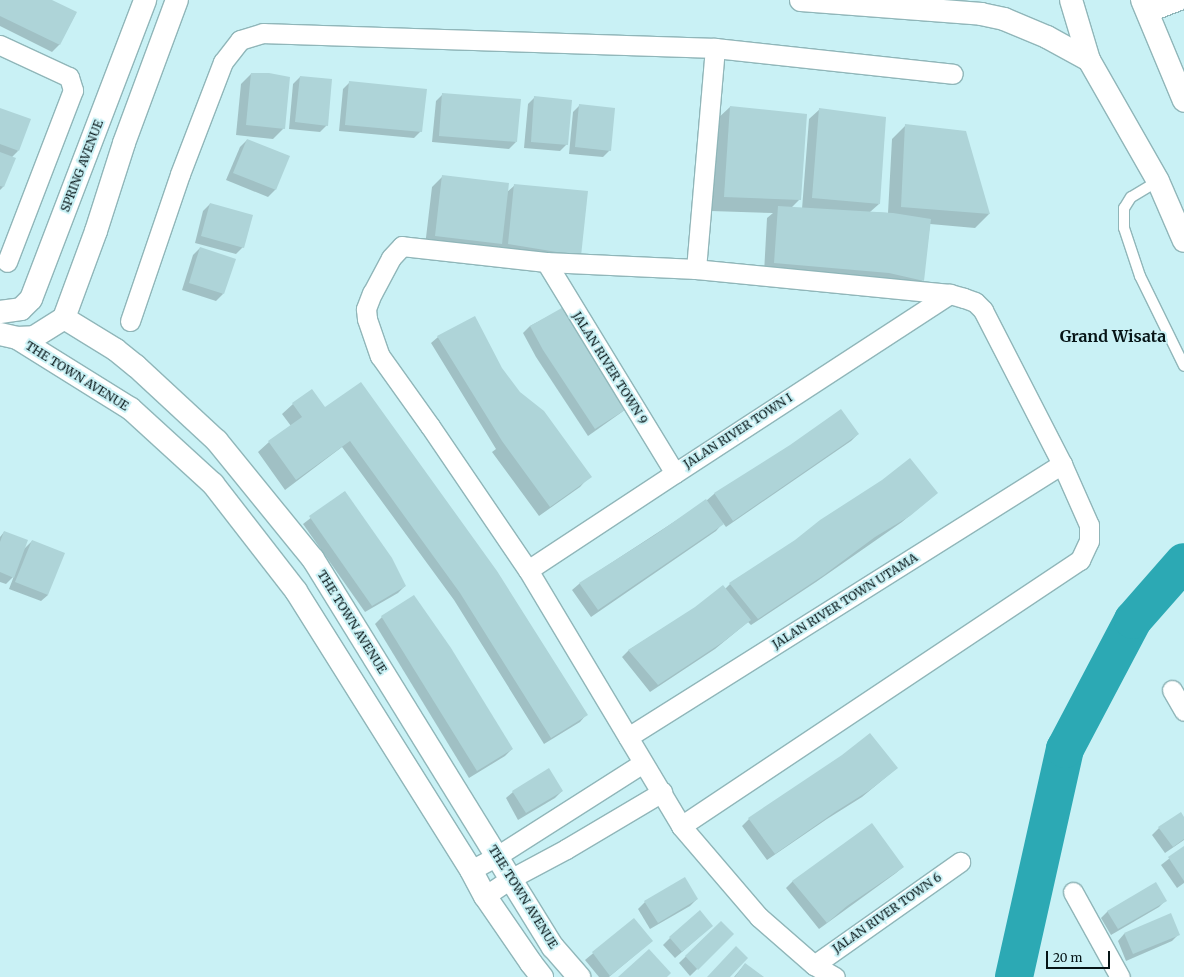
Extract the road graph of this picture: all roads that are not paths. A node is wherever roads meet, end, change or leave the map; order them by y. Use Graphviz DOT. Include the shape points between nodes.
graph roads {
  1 [pos="145,0"];
  2 [pos="177,0"];
  3 [pos="801,0"];
  4 [pos="1071,0"];
  5 [pos="1178,0"];
  6 [pos="1145,6"];
  7 [pos="0,44"];
  8 [pos="715,48"];
  9 [pos="1089,60"];
  10 [pos="953,74"];
  11 [pos="1184,101"];
  12 [pos="1158,181"];
  13 [pos="1184,242"];
  14 [pos="7,262"];
  15 [pos="546,262"];
  16 [pos="696,270"];
  17 [pos="950,294"];
  18 [pos="0,312"];
  19 [pos="64,318"];
  20 [pos="130,321"];
  21 [pos="8,336"];
  22 [pos="1184,366"];
  23 [pos="1062,464"];
  24 [pos="674,472"];
  25 [pos="528,570"];
  26 [pos="1172,690"];
  27 [pos="1184,711"];
  28 [pos="628,737"];
  29 [pos="643,763"];
  30 [pos="662,792"];
  31 [pos="681,826"];
  32 [pos="498,856"];
  33 [pos="960,862"];
  34 [pos="471,870"];
  35 [pos="510,879"];
  36 [pos="1073,892"];
  37 [pos="486,896"];
  38 [pos="814,965"];
  39 [pos="542,977"];
  40 [pos="579,977"];
  41 [pos="835,977"];
  42 [pos="1120,977"];
  1 -- 18 [label="street, SPRING AVENUE" via="31,299 21,309"];
  2 -- 19 [label="street" via="114,169 94,238"];
  3 -- 9 [label="street" via="981,14 1004,19 1054,40"];
  4 -- 9 [label="street"];
  5 -- 6 [label="street"];
  6 -- 11 [label="street"];
  7 -- 14 [label="street" via="69,78 73,90"];
  8 -- 10 [label="street"];
  8 -- 16 [label="street"];
  8 -- 20 [label="street" via="263,33 240,40 223,62 180,174"];
  9 -- 12 [label="street"];
  12 -- 13 [label="street"];
  12 -- 22 [label="lane" via="1131,197 1124,208 1124,228 1140,276"];
  15 -- 16 [label="street"];
  15 -- 24 [label="street, JALAN RIVER TOWN 9"];
  15 -- 25 [label="street" via="402,246 391,258 366,309 380,356"];
  16 -- 17 [label="street"];
  17 -- 23 [label="street" via="975,302 983,310"];
  17 -- 24 [label="street, JALAN RIVER TOWN I"];
  19 -- 21 [label="street" via="34,337"];
  19 -- 32 [label="street, THE TOWN AVENUE" via="116,350 136,366 217,441 313,559"];
  21 -- 34 [label="street, THE TOWN AVENUE" via="131,409 213,484 296,591"];
  23 -- 28 [label="street, JALAN RIVER TOWN UTAMA"];
  23 -- 31 [label="street" via="1089,525 1089,540 1080,560"];
  24 -- 25 [label="street, JALAN RIVER TOWN I"];
  25 -- 28 [label="street"];
  26 -- 27 [label="street"];
  28 -- 29 [label="street"];
  29 -- 30 [label="street"];
  29 -- 32 [label="street"];
  30 -- 31 [label="street"];
  30 -- 35 [label="street"];
  31 -- 38 [label="street" via="759,916"];
  32 -- 34 [label="street"];
  32 -- 35 [label="street, THE TOWN AVENUE"];
  33 -- 38 [label="street, JALAN RIVER TOWN 6"];
  34 -- 37 [label="street, THE TOWN AVENUE"];
  35 -- 37 [label="street"];
  35 -- 40 [label="street, THE TOWN AVENUE" via="553,947"];
  36 -- 42 [label="street"];
  37 -- 39 [label="street, THE TOWN AVENUE"];
  38 -- 41 [label="street"];
}
